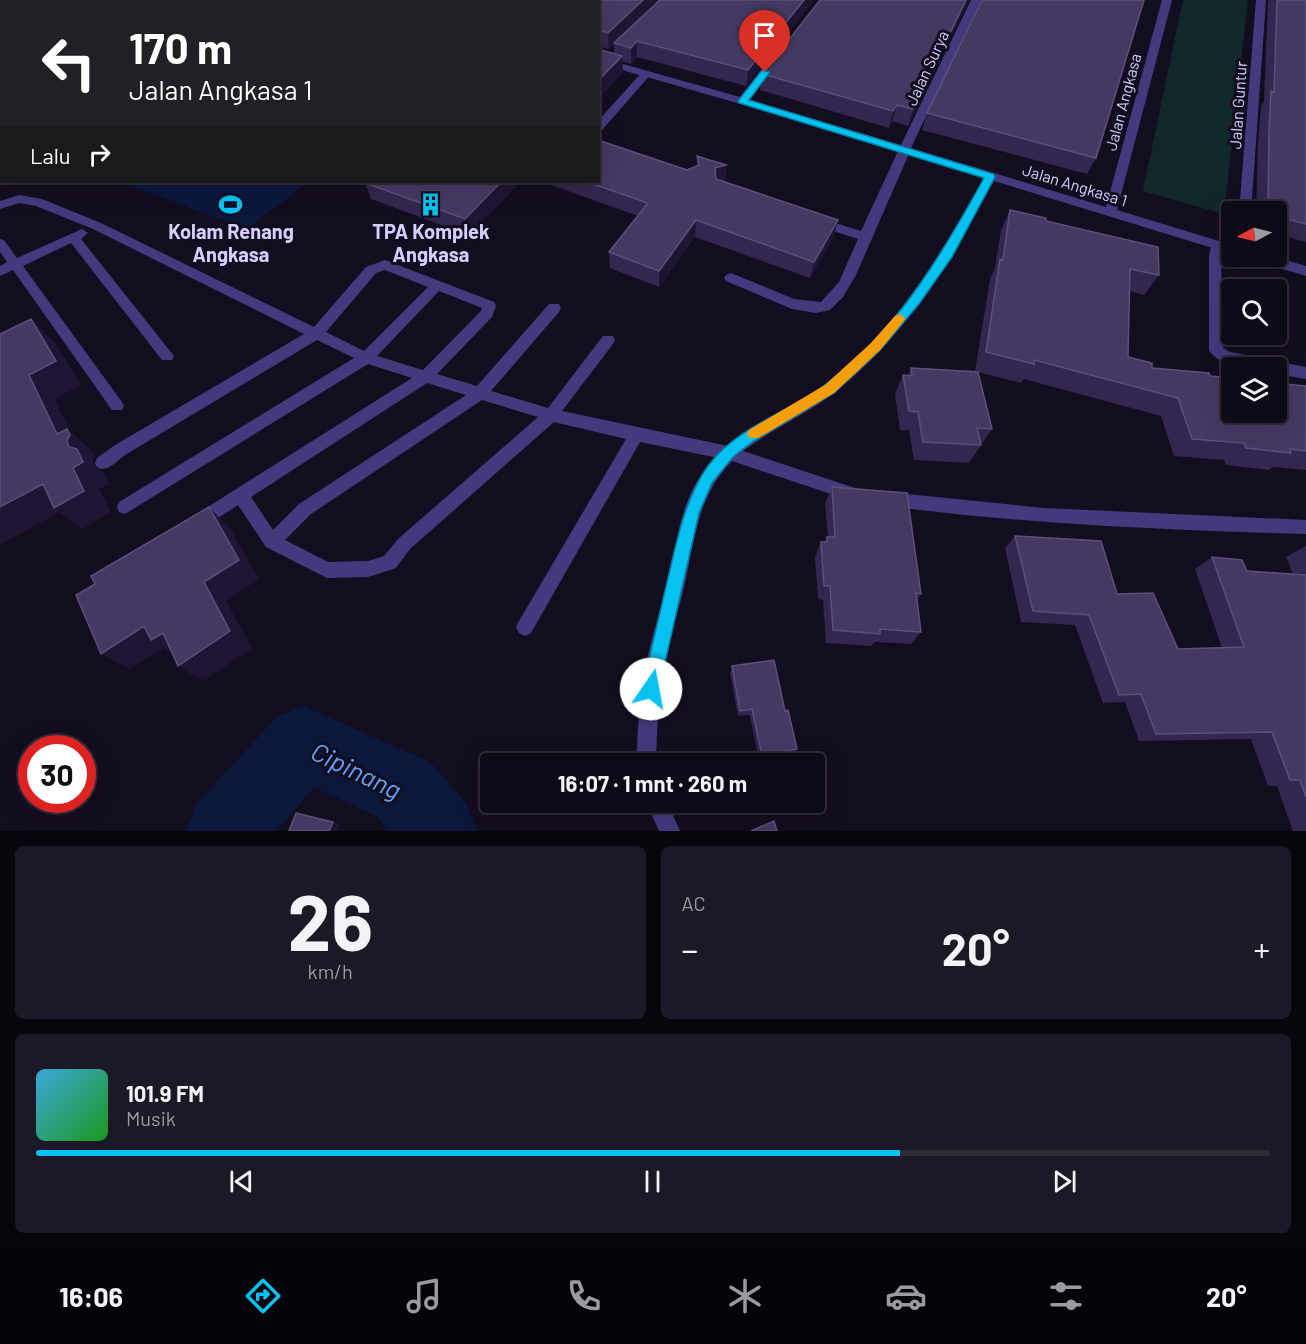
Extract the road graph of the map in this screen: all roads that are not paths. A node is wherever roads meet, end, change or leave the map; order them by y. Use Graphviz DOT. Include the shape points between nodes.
graph roads {
  1 [pos="976,0"];
  2 [pos="1167,0"];
  3 [pos="1261,0"];
  4 [pos="615,50"];
  5 [pos="780,54"];
  6 [pos="601,61"];
  7 [pos="647,73"];
  8 [pos="743,101"];
  9 [pos="600,126"];
  10 [pos="905,149"];
  11 [pos="990,177"];
  12 [pos="1246,201"];
  13 [pos="0,205"];
  14 [pos="1110,213"];
  15 [pos="804,217"];
  16 [pos="97,226"];
  17 [pos="73,237"];
  18 [pos="865,237"];
  19 [pos="0,243"];
  20 [pos="1217,246"];
  21 [pos="1221,247"];
  22 [pos="16,263"];
  23 [pos="1287,266"];
  24 [pos="0,271"];
  25 [pos="1306,272"];
  26 [pos="732,279"];
  27 [pos="437,285"];
  28 [pos="554,308"];
  29 [pos="317,333"];
  30 [pos="608,340"];
  31 [pos="167,356"];
  32 [pos="1226,357"];
  33 [pos="366,358"];
  34 [pos="1287,370"];
  35 [pos="1306,373"];
  36 [pos="426,376"];
  37 [pos="480,393"];
  38 [pos="117,406"];
  39 [pos="551,415"];
  40 [pos="636,435"];
  41 [pos="728,453"];
  42 [pos="104,463"];
  43 [pos="240,495"];
  44 [pos="125,507"];
  45 [pos="1306,527"];
  46 [pos="185,531"];
  47 [pos="272,542"];
  48 [pos="525,627"];
  49 [pos="647,753"];
  50 [pos="661,813"];
  51 [pos="670,831"];
  1 -- 10 [label="street, Jalan Surya"];
  2 -- 14 [label="street, Jalan Angkasa"];
  3 -- 12 [label="street, Jalan Guntur"];
  4 -- 6 [label="street"];
  5 -- 8 [label="street"];
  6 -- 7 [label="street, Jalan Angkasa 1"];
  7 -- 8 [label="street, Jalan Angkasa 1"];
  7 -- 9 [label="street"];
  8 -- 10 [label="street, Jalan Angkasa 1"];
  10 -- 11 [label="street, Jalan Angkasa 1"];
  10 -- 18 [label="street, Jalan Surya"];
  11 -- 14 [label="street, Jalan Angkasa 1"];
  11 -- 41 [label="street" via="948,254 876,347 829,389"];
  13 -- 16 [label="street" via="32,200"];
  14 -- 20 [label="street, Jalan Angkasa 1"];
  15 -- 18 [label="street"];
  16 -- 17 [label="street"];
  16 -- 29 [label="street"];
  17 -- 22 [label="street"];
  17 -- 31 [label="street"];
  18 -- 26 [label="street, Jalan Surya" via="846,281 821,307 798,306"];
  19 -- 22 [label="street"];
  20 -- 21 [label="street, Jalan Angkasa 1"];
  20 -- 32 [label="street" via="1215,350"];
  22 -- 24 [label="street"];
  22 -- 38 [label="street"];
  23 -- 25 [label="street"];
  27 -- 29 [label="street" via="385,265 371,270"];
  27 -- 33 [label="street"];
  27 -- 36 [label="street" via="489,306 487,313"];
  28 -- 37 [label="street"];
  29 -- 33 [label="street"];
  29 -- 42 [label="street"];
  30 -- 39 [label="street"];
  33 -- 36 [label="street"];
  33 -- 44 [label="street"];
  34 -- 35 [label="street"];
  36 -- 37 [label="street"];
  36 -- 43 [label="street"];
  37 -- 39 [label="street"];
  37 -- 47 [label="street" via="305,509"];
  39 -- 40 [label="street"];
  39 -- 47 [label="street" via="404,544 390,562 368,569 327,570"];
  40 -- 41 [label="street"];
  40 -- 48 [label="street"];
  41 -- 45 [label="street" via="867,496 983,512"];
  41 -- 49 [label="street" via="707,479 691,513 651,689"];
  43 -- 46 [label="street"];
  43 -- 47 [label="street"];
  50 -- 51 [label="street"];
}
